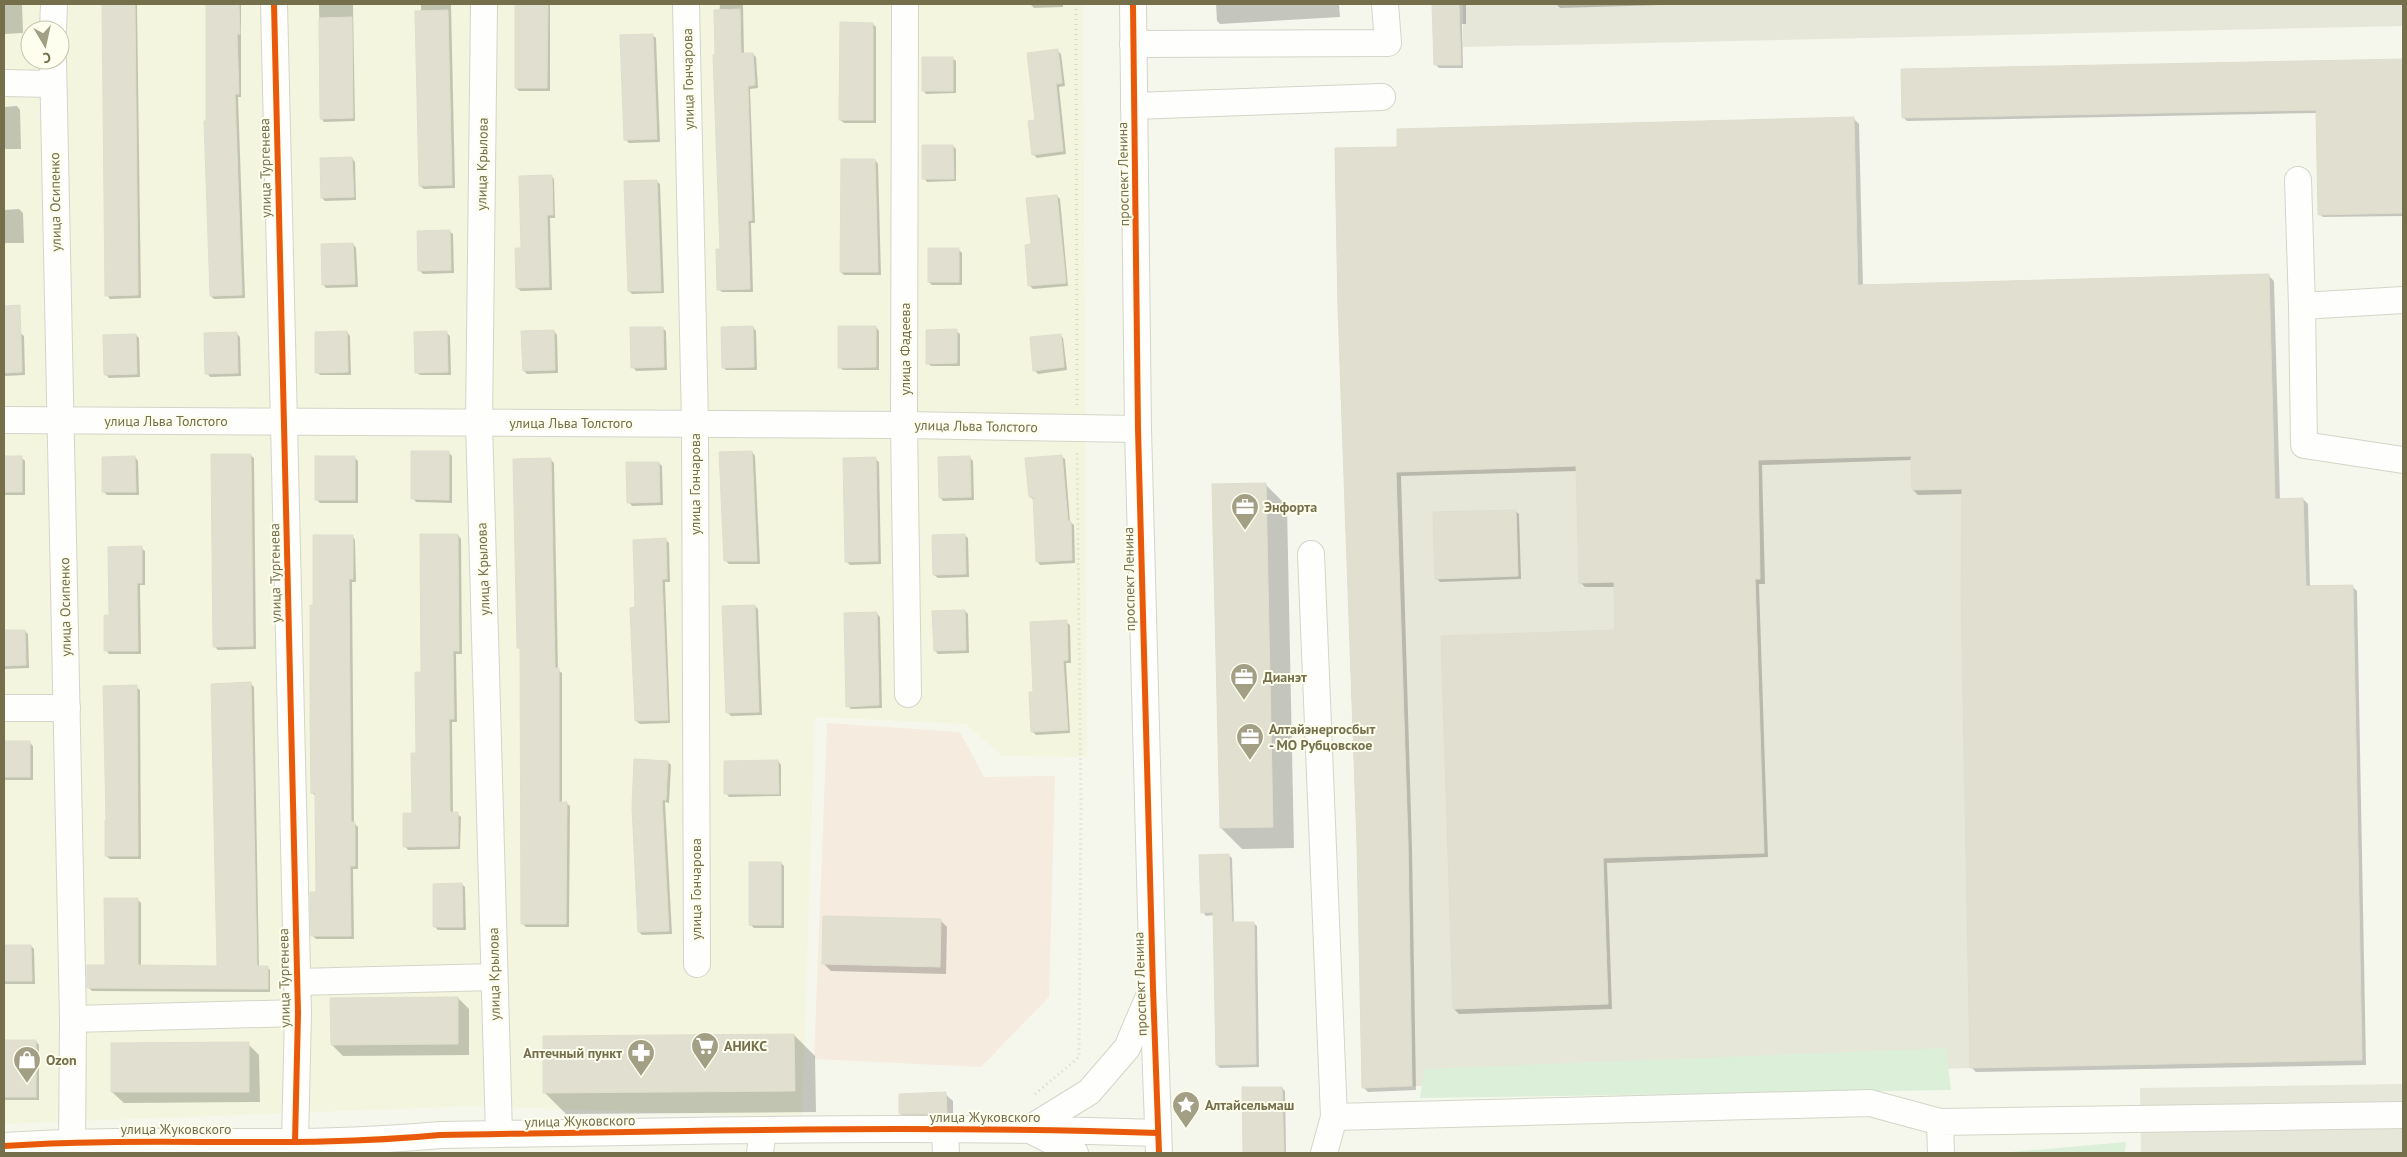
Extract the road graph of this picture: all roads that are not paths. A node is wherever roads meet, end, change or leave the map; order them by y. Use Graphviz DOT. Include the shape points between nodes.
graph roads {
  1 [pos="54,4"];
  2 [pos="274,4"];
  3 [pos="484,4"];
  4 [pos="686,4"];
  5 [pos="905,4"];
  6 [pos="1134,4"];
  7 [pos="1386,4"];
  8 [pos="54,20"];
  9 [pos="1133,44"];
  10 [pos="53,72"];
  11 [pos="4,83"];
  12 [pos="1382,97"];
  13 [pos="1134,106"];
  14 [pos="2298,180"];
  15 [pos="2403,300"];
  16 [pos="2302,306"];
  17 [pos="4,420"];
  18 [pos="61,420"];
  19 [pos="283,422"];
  20 [pos="478,422"];
  21 [pos="695,424"];
  22 [pos="904,425"];
  23 [pos="1138,429"];
  24 [pos="2403,460"];
  25 [pos="1311,554"];
  26 [pos="908,694"];
  27 [pos="4,708"];
  28 [pos="67,708"];
  29 [pos="697,964"];
  30 [pos="494,977"];
  31 [pos="297,982"];
  32 [pos="1152,988"];
  33 [pos="298,1013"];
  34 [pos="73,1020"];
  35 [pos="2403,1115"];
  36 [pos="1334,1117"];
  37 [pos="1940,1122"];
  38 [pos="1029,1129"];
  39 [pos="498,1134"];
  40 [pos="295,1142"];
  41 [pos="762,1142"];
  42 [pos="946,1142"];
  43 [pos="1158,1143"];
  44 [pos="4,1146"];
  45 [pos="72,1147"];
  46 [pos="1075,1153"];
  47 [pos="1324,1153"];
  48 [pos="1941,1153"];
  1 -- 8 [label="street"];
  2 -- 19 [label="street, улица Тургенева"];
  3 -- 20 [label="street, улица Крылова"];
  4 -- 21 [label="street, улица Гончарова"];
  5 -- 22 [label="street, улица Фадеева"];
  6 -- 9 [label="street, проспект Ленина"];
  7 -- 9 [label="street" via="1388,43"];
  9 -- 13 [label="street, проспект Ленина"];
  10 -- 11 [label="street"];
  10 -- 18 [label="street, улица Осипенко"];
  12 -- 13 [label="street"];
  13 -- 23 [label="street, проспект Ленина"];
  14 -- 16 [label="street"];
  15 -- 16 [label="street"];
  16 -- 24 [label="street" via="2304,445"];
  17 -- 18 [label="street, улица Льва Толстого"];
  18 -- 19 [label="street, улица Льва Толстого"];
  18 -- 28 [label="street, улица Осипенко"];
  19 -- 20 [label="street, улица Льва Толстого"];
  19 -- 31 [label="street, улица Тургенева"];
  20 -- 21 [label="street, улица Льва Толстого"];
  20 -- 30 [label="street, улица Крылова"];
  21 -- 22 [label="street, улица Льва Толстого"];
  21 -- 29 [label="street, улица Гончарова"];
  22 -- 23 [label="street, улица Льва Толстого"];
  22 -- 26 [label="street, улица Фадеева"];
  23 -- 32 [label="street, проспект Ленина"];
  25 -- 36 [label="street"];
  27 -- 28 [label="street"];
  28 -- 34 [label="street, улица Осипенко"];
  30 -- 31 [label="street"];
  30 -- 39 [label="street, улица Крылова"];
  31 -- 33 [label="street, улица Тургенева"];
  32 -- 38 [label="street" via="1127,1048 1089,1092"];
  32 -- 43 [label="street, проспект Ленина"];
  33 -- 34 [label="street"];
  33 -- 40 [label="street, улица Тургенева"];
  34 -- 45 [label="street, улица Осипенко"];
  35 -- 37 [label="street"];
  36 -- 37 [label="street" via="1870,1103"];
  36 -- 47 [label="street"];
  37 -- 48 [label="street"];
  38 -- 42 [label="street, улица Жуковского"];
  38 -- 43 [label="street, улица Жуковского"];
  38 -- 46 [label="street"];
  39 -- 40 [label="street, улица Жуковского"];
  39 -- 41 [label="street, улица Жуковского"];
  40 -- 45 [label="street, улица Жуковского"];
  41 -- 42 [label="street, улица Жуковского"];
  44 -- 45 [label="street, улица Жуковского"];
}
